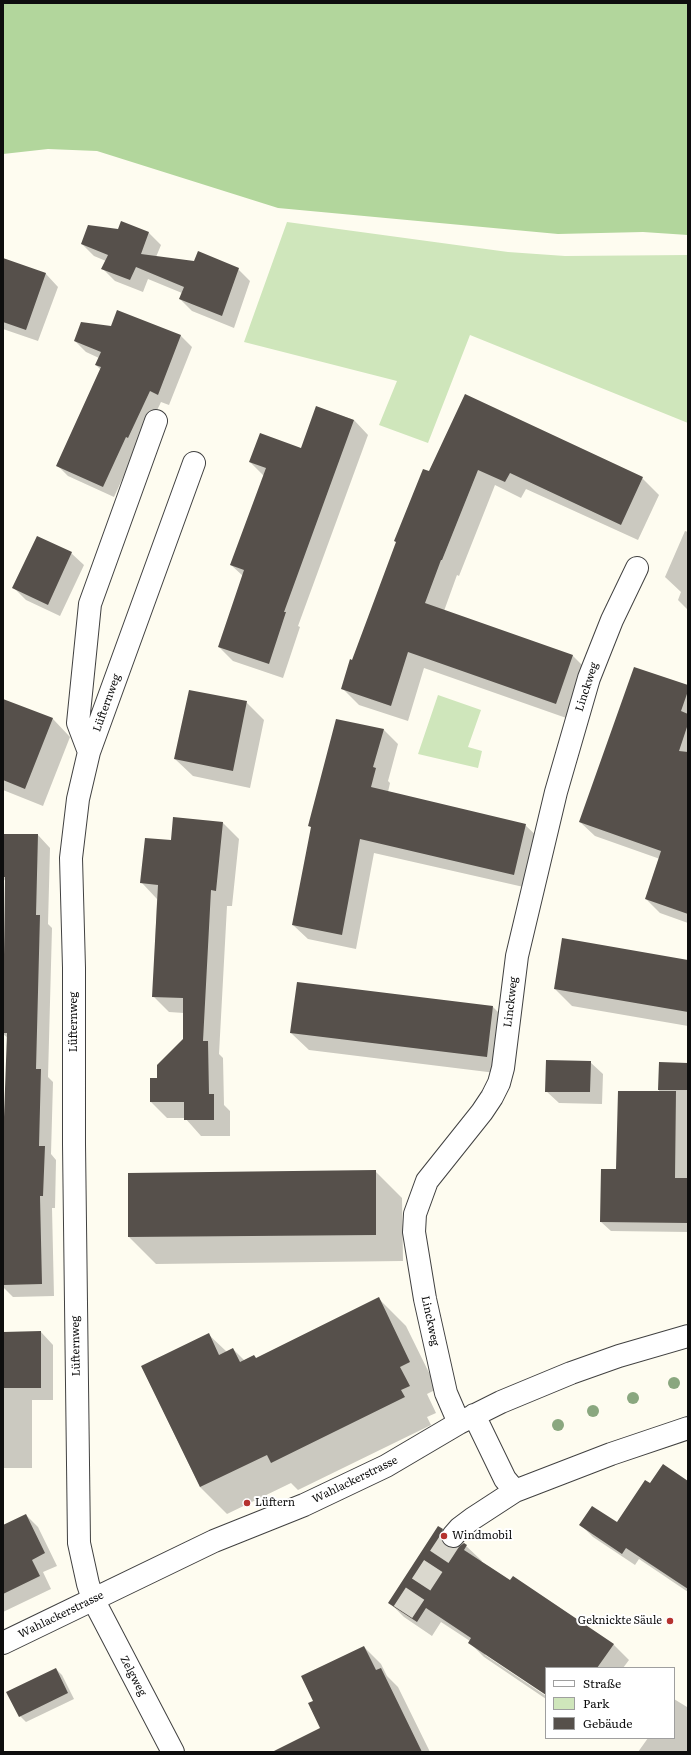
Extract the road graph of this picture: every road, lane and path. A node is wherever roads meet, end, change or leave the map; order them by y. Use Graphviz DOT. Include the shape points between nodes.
graph roads {
  1 [pos="156,421"];
  2 [pos="194,463"];
  3 [pos="637,568"];
  4 [pos="89,752"];
  5 [pos="688,1336"];
  6 [pos="466,1419"];
  7 [pos="688,1428"];
  8 [pos="515,1492"];
  9 [pos="453,1536"];
  10 [pos="93,1600"];
  11 [pos="3,1643"];
  12 [pos="174,1752"];
  1 -- 4 [label="street" via="90,604 78,723"];
  2 -- 4 [label="street, Lüfternweg"];
  3 -- 6 [label="street, Linckweg" via="612,620 589,678 556,792 517,956 503,1068 498,1083 482,1112 427,1182 415,1214 414,1232 425,1299 446,1393"];
  4 -- 10 [label="street, Lüfternweg" via="78,799 72,858 79,1543"];
  5 -- 6 [label="street, Wahlackerstrasse" via="618,1356 571,1373"];
  6 -- 8 [label="street, Linckweg"];
  6 -- 10 [label="street, Wahlackerstrasse" via="386,1466 304,1505 214,1541"];
  7 -- 8 [label="street" via="611,1454"];
  8 -- 9 [label="street" via="472,1519"];
  10 -- 11 [label="street, Wahlackerstrasse"];
  10 -- 12 [label="street, Zelgweg"];
}
